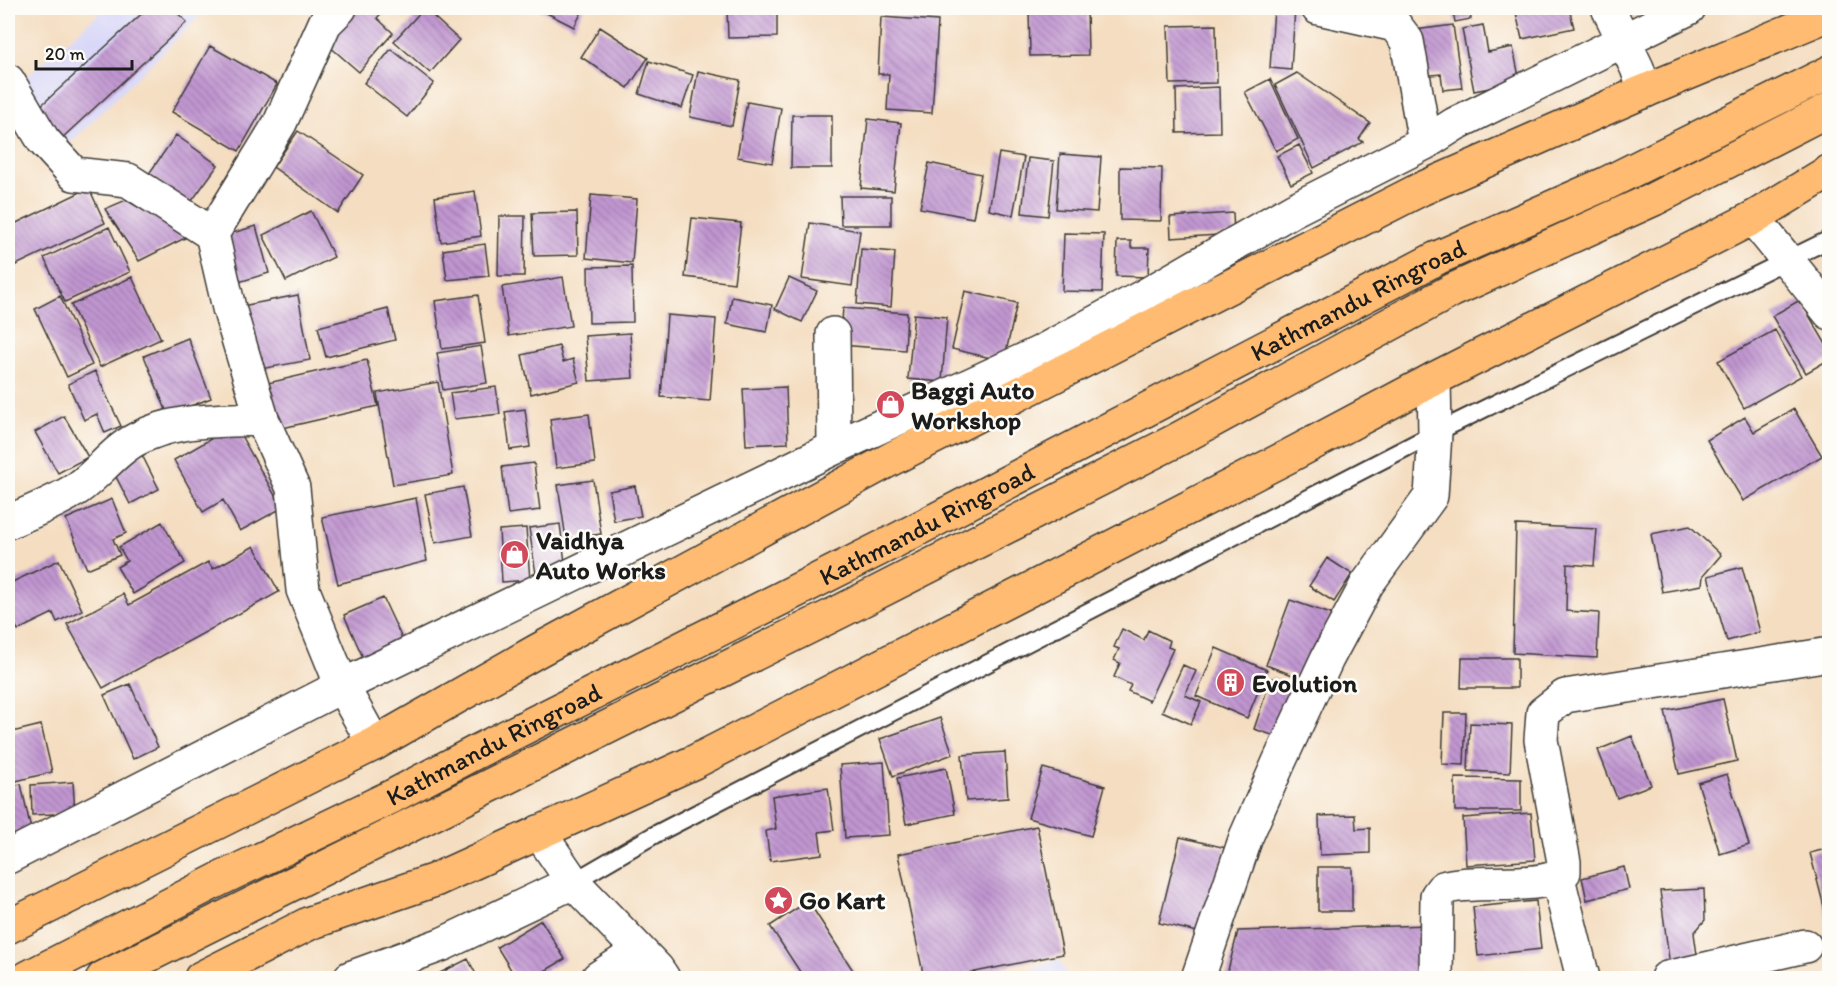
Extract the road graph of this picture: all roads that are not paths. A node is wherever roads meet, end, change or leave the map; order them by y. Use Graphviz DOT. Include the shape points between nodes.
graph roads {
  1 [pos="340,8"];
  2 [pos="1318,8"];
  3 [pos="1608,8"];
  4 [pos="1689,8"];
  5 [pos="1830,14"];
  6 [pos="1624,40"];
  7 [pos="1830,72"];
  8 [pos="8,81"];
  9 [pos="1646,91"];
  10 [pos="1830,109"];
  11 [pos="1425,143"];
  12 [pos="1830,171"];
  13 [pos="1753,218"];
  14 [pos="212,234"];
  15 [pos="1830,239"];
  16 [pos="1788,259"];
  17 [pos="1830,313"];
  18 [pos="833,334"];
  19 [pos="1434,379"];
  20 [pos="262,419"];
  21 [pos="1435,433"];
  22 [pos="834,448"];
  23 [pos="8,522"];
  24 [pos="1830,654"];
  25 [pos="342,686"];
  26 [pos="374,744"];
  27 [pos="539,832"];
  28 [pos="8,857"];
  29 [pos="1558,878"];
  30 [pos="573,882"];
  31 [pos="8,927"];
  32 [pos="1805,946"];
  33 [pos="639,951"];
  34 [pos="27,978"];
  35 [pos="103,978"];
  36 [pos="201,978"];
  37 [pos="350,978"];
  38 [pos="598,978"];
  39 [pos="663,978"];
  40 [pos="1198,978"];
  41 [pos="1436,978"];
  42 [pos="1583,978"];
  43 [pos="1667,978"];
  1 -- 14 [label="street" via="325,23 280,123"];
  2 -- 11 [label="street" via="1395,25 1407,41"];
  3 -- 6 [label="street"];
  4 -- 6 [label="street"];
  5 -- 9 [label="main road"];
  6 -- 9 [label="street"];
  6 -- 11 [label="street" via="1455,124"];
  7 -- 34 [label="main road, Kathmandu Ringroad" via="1605,184 1437,258 901,538"];
  8 -- 14 [label="street" via="43,140 75,174 128,180"];
  9 -- 26 [label="main road" via="1421,189 893,458"];
  10 -- 35 [label="main road, Kathmandu Ringroad" via="1654,199 1453,290 1173,442"];
  11 -- 22 [label="street" via="1293,210 1039,353"];
  12 -- 13 [label="main road"];
  13 -- 16 [label="street"];
  13 -- 19 [label="main road"];
  14 -- 20 [label="street"];
  15 -- 16 [label="lane"];
  16 -- 17 [label="street"];
  16 -- 21 [label="lane"];
  18 -- 22 [label="street"];
  19 -- 21 [label="street"];
  19 -- 27 [label="main road" via="694,762"];
  20 -- 23 [label="street" via="190,422 159,429 133,440 78,488"];
  20 -- 25 [label="street" via="293,488 303,590"];
  21 -- 30 [label="lane" via="654,835"];
  21 -- 40 [label="street" via="1431,496 1367,584 1327,659 1246,837"];
  22 -- 25 [label="street"];
  24 -- 29 [label="street" via="1565,696 1543,713 1541,740 1564,862 1564,872"];
  25 -- 26 [label="street"];
  25 -- 28 [label="street"];
  26 -- 31 [label="main road"];
  27 -- 30 [label="street"];
  27 -- 36 [label="main road" via="435,880 310,923"];
  29 -- 41 [label="street" via="1443,888 1437,896"];
  29 -- 42 [label="street"];
  30 -- 33 [label="street"];
  30 -- 37 [label="street" via="442,944"];
  32 -- 43 [label="street"];
  33 -- 38 [label="street"];
  33 -- 39 [label="street"];
}
